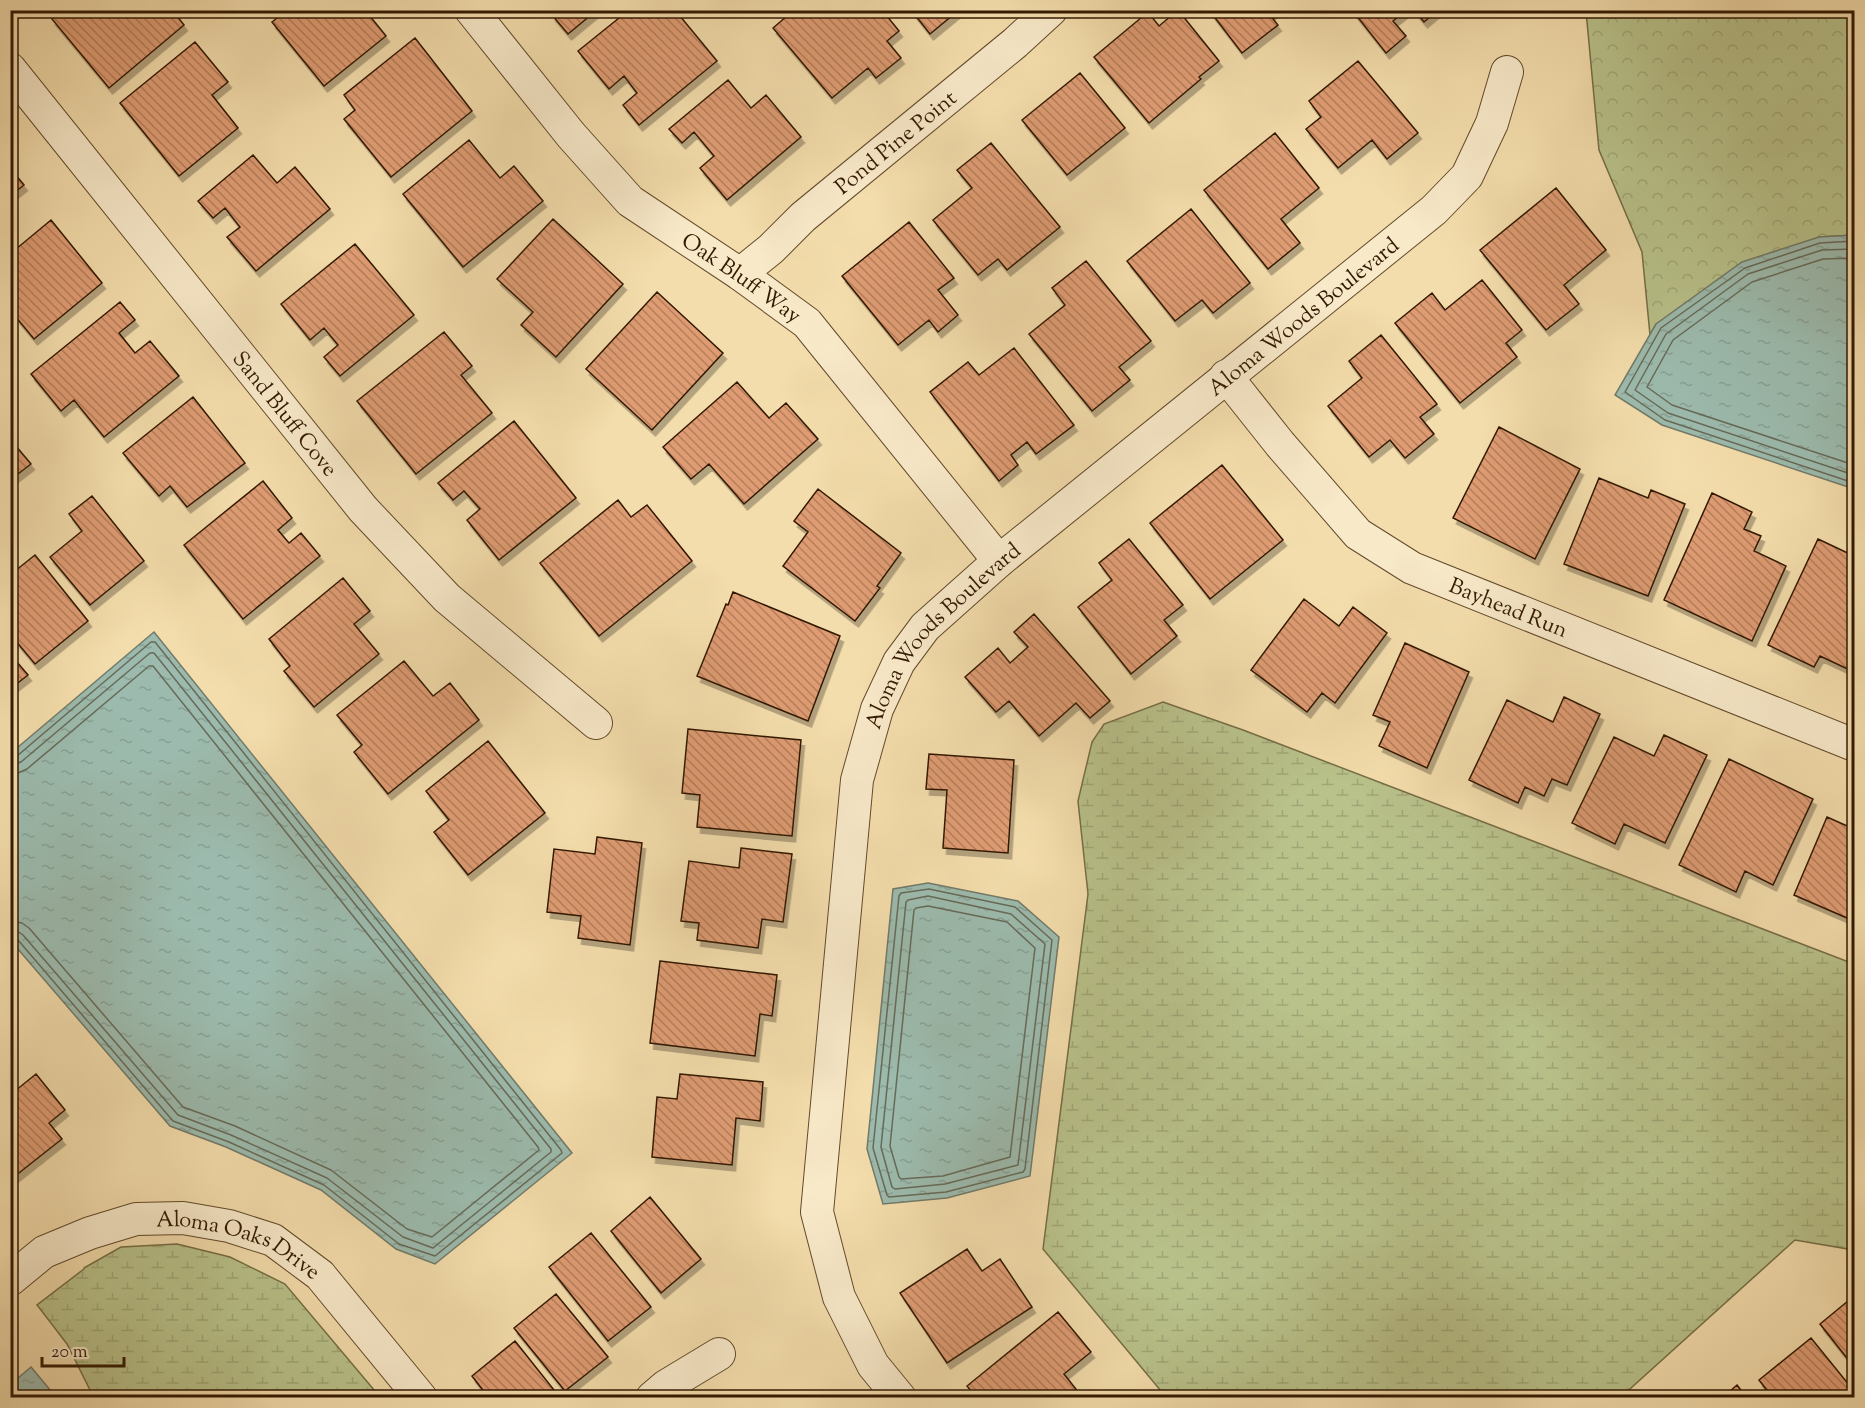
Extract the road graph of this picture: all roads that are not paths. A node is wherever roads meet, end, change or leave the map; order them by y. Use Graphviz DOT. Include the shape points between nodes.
graph roads {
  1 [pos="471,10"];
  2 [pos="1051,10"];
  3 [pos="10,69"];
  4 [pos="1507,72"];
  5 [pos="740,274"];
  6 [pos="1227,376"];
  7 [pos="999,561"];
  8 [pos="596,723"];
  9 [pos="1854,744"];
  10 [pos="10,1280"];
  11 [pos="719,1354"];
  12 [pos="422,1398"];
  13 [pos="652,1398"];
  14 [pos="900,1398"];
  1 -- 5 [label="street, Oak Bluff Way" via="571,135 630,201"];
  2 -- 5 [label="street, Pond Pine Point"];
  3 -- 8 [label="street, Sand Bluff Cove" via="363,509 447,598"];
  4 -- 6 [label="street, Aloma Woods Boulevard" via="1492,123 1467,176 1434,210"];
  5 -- 7 [label="street, Oak Bluff Way" via="807,323"];
  6 -- 7 [label="street, Aloma Woods Boulevard"];
  6 -- 9 [label="street, Bayhead Run" via="1358,534 1412,568"];
  7 -- 14 [label="street, Aloma Woods Boulevard" via="925,627 899,662 877,709 857,780 817,1212 839,1297 873,1365"];
  10 -- 12 [label="street, Aloma Oaks Drive" via="44,1252 136,1219 183,1218 229,1226 273,1240 320,1275"];
  11 -- 13 [label="street"];
}
